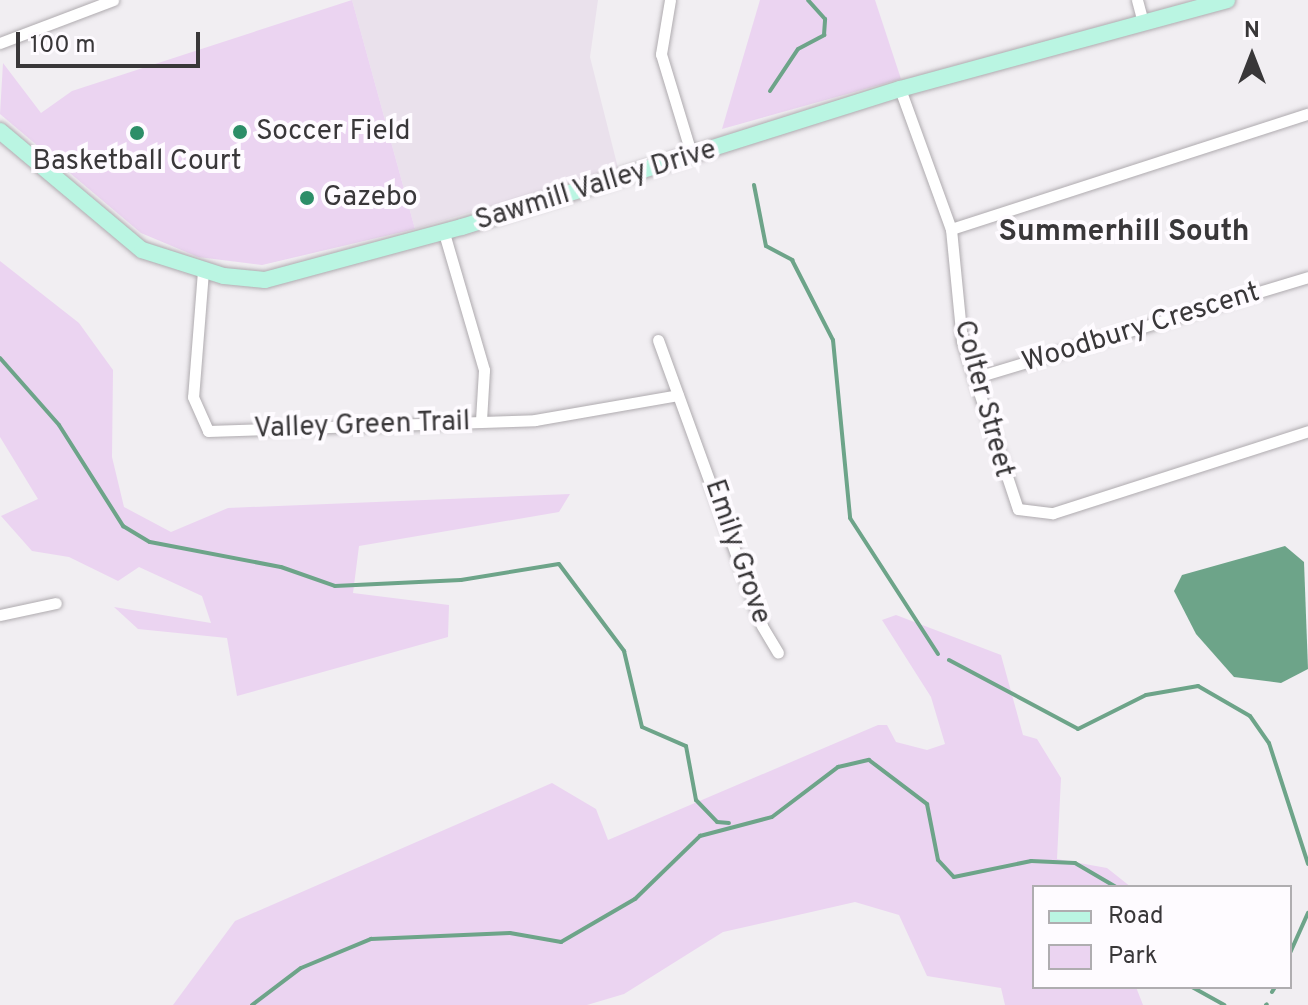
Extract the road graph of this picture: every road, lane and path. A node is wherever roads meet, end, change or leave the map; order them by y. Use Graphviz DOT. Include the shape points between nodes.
graph roads {
  1 [pos="113,0"];
  2 [pos="670,0"];
  3 [pos="1137,0"];
  4 [pos="1227,0"];
  5 [pos="1143,22"];
  6 [pos="0,43"];
  7 [pos="900,89"];
  8 [pos="1308,114"];
  9 [pos="0,131"];
  10 [pos="692,156"];
  11 [pos="951,229"];
  12 [pos="444,233"];
  13 [pos="203,271"];
  14 [pos="1308,277"];
  15 [pos="658,340"];
  16 [pos="974,378"];
  17 [pos="678,395"];
  18 [pos="481,421"];
  19 [pos="1308,431"];
  20 [pos="56,603"];
  21 [pos="0,615"];
  22 [pos="778,653"];
  1 -- 6 [label="street"];
  2 -- 10 [label="street" via="661,54"];
  3 -- 5 [label="street"];
  4 -- 5 [label="street, Sawmill Valley Drive"];
  5 -- 7 [label="street, Sawmill Valley Drive"];
  7 -- 10 [label="street, Sawmill Valley Drive"];
  7 -- 11 [label="street, Colter Street"];
  8 -- 11 [label="street"];
  9 -- 13 [label="street, Sawmill Valley Drive" via="142,250"];
  10 -- 12 [label="street, Sawmill Valley Drive"];
  11 -- 16 [label="street, Colter Street" via="962,341"];
  12 -- 13 [label="street, Sawmill Valley Drive" via="265,280"];
  12 -- 18 [label="street" via="484,370"];
  13 -- 18 [label="street, Valley Green Trail" via="193,397 208,431"];
  14 -- 16 [label="street, Woodbury Crescent"];
  15 -- 17 [label="street"];
  16 -- 19 [label="street, Colter Street" via="1005,486 1028,513 1053,513"];
  17 -- 18 [label="street, Valley Green Trail"];
  17 -- 22 [label="street, Emily Grove" via="763,630"];
  20 -- 21 [label="street"];
}
